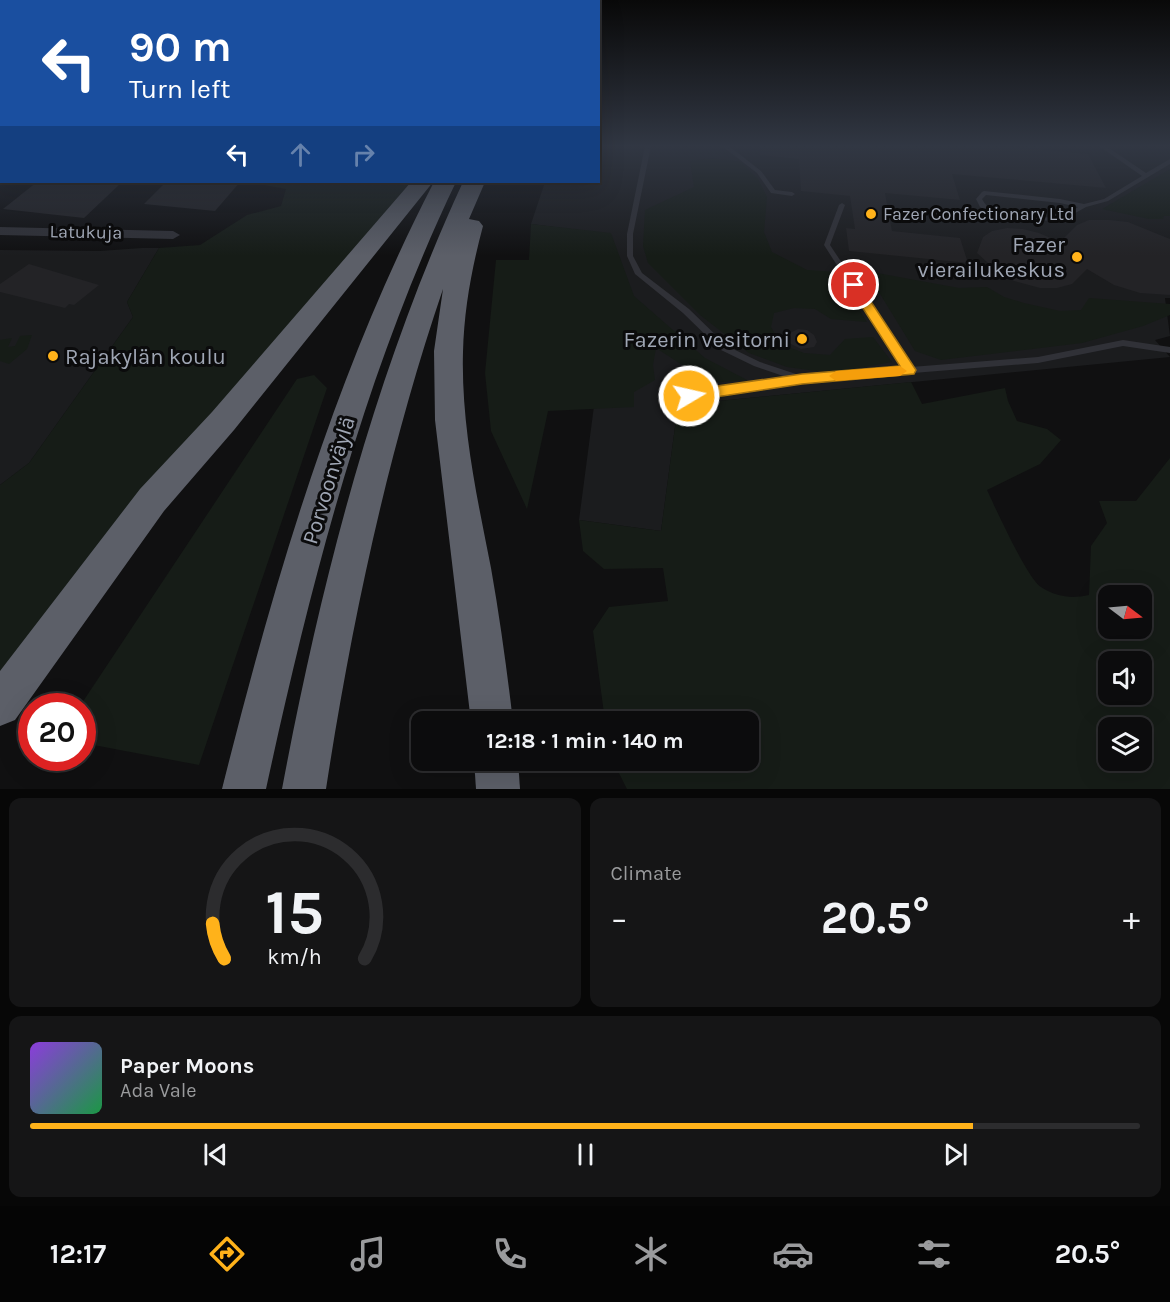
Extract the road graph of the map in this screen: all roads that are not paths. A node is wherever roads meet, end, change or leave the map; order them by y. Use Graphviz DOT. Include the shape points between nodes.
graph roads {
  1 [pos="421,183"];
  2 [pos="445,183"];
  3 [pos="474,183"];
  4 [pos="483,183"];
  5 [pos="640,183"];
  6 [pos="767,183"];
  7 [pos="1135,183"];
  8 [pos="792,194"];
  9 [pos="842,205"];
  10 [pos="1084,206"];
  11 [pos="0,231"];
  12 [pos="173,235"];
  13 [pos="1170,350"];
  14 [pos="909,370"];
  15 [pos="802,379"];
  16 [pos="666,399"];
  17 [pos="0,705"];
  18 [pos="491,711"];
  19 [pos="497,771"];
  20 [pos="244,789"];
  21 [pos="304,789"];
  22 [pos="498,789"];
  1 -- 17 [label="highway" via="152,500"];
  2 -- 20 [label="highway, Porvoonväylä" via="388,305 325,484"];
  3 -- 21 [label="highway, Porvoonväylä" via="426,299 391,406 336,626"];
  4 -- 18 [label="highway" via="457,284 448,367 458,490"];
  5 -- 15 [label="lane" via="630,234 630,255 639,274 724,348"];
  6 -- 8 [label="lane" via="773,192"];
  7 -- 10 [label="lane" via="1106,200"];
  9 -- 14 [label="lane" via="827,245"];
  10 -- 10 [label="lane" via="984,193 979,199 990,212 1053,219"];
  11 -- 12 [label="street, Latukuja"];
  13 -- 14 [label="lane" via="1123,343 1038,360"];
  14 -- 15 [label="lane"];
  15 -- 16 [label="lane"];
  19 -- 22 [label="highway"];
}
